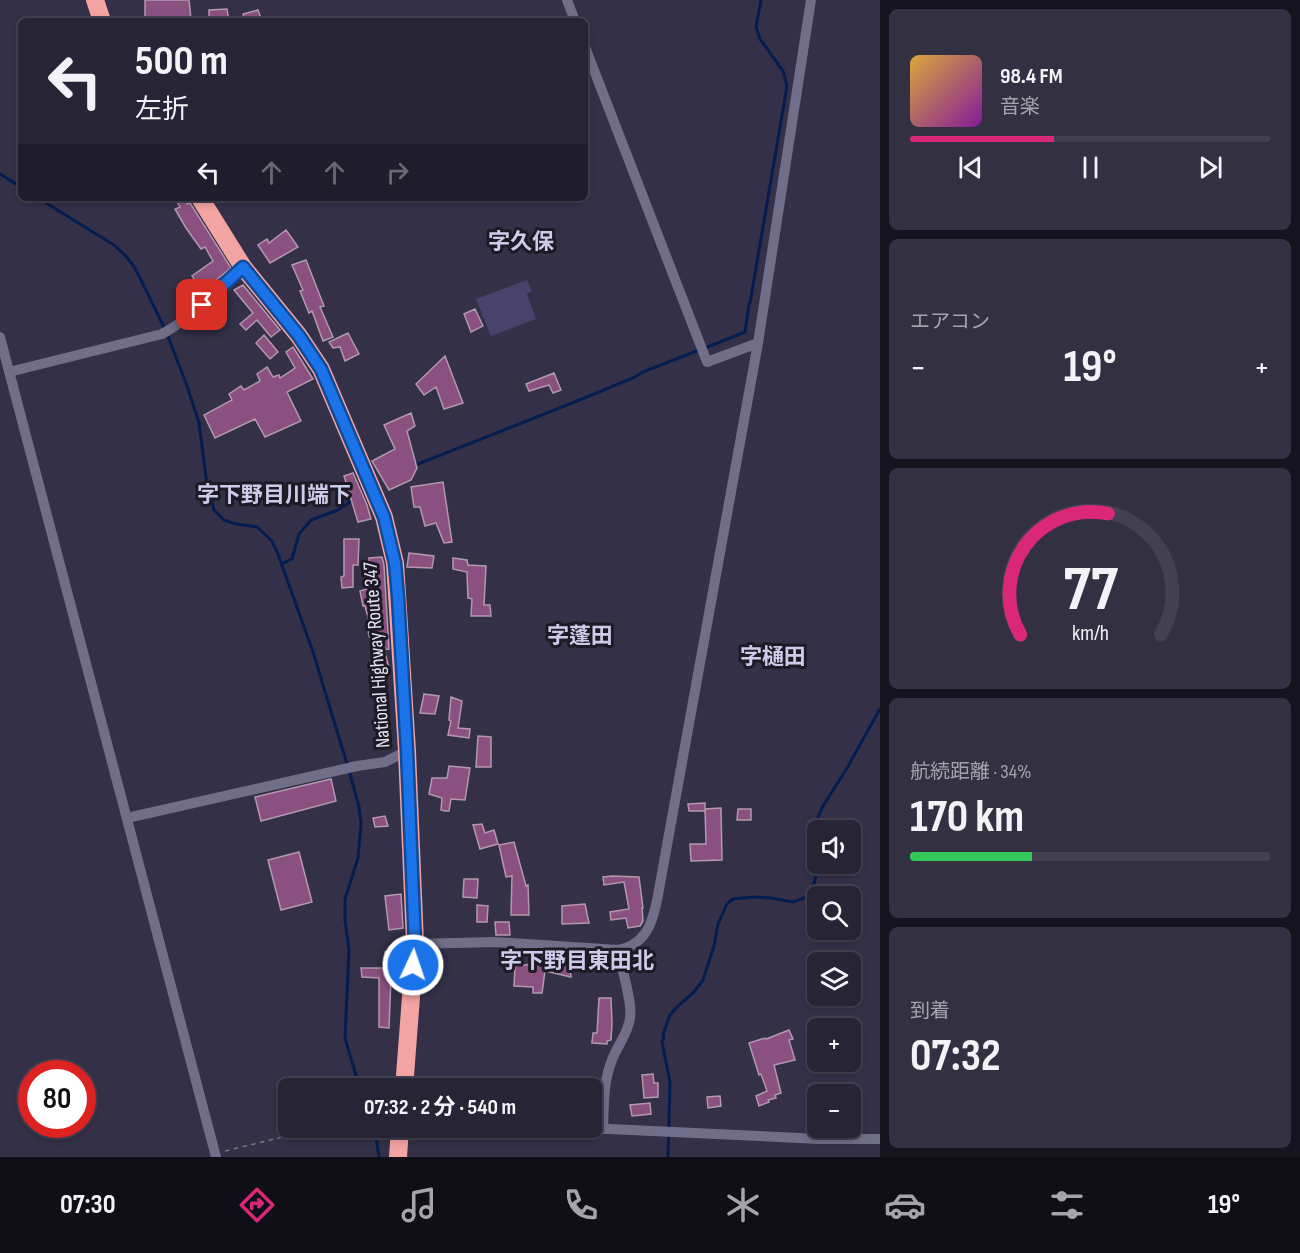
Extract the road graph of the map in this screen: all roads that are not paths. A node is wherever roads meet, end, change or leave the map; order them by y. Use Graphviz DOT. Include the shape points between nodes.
graph roads {
  1 [pos="95,0"];
  2 [pos="567,0"];
  3 [pos="811,0"];
  4 [pos="101,18"];
  5 [pos="574,18"];
  6 [pos="588,55"];
  7 [pos="205,201"];
  8 [pos="243,267"];
  9 [pos="0,337"];
  10 [pos="758,343"];
  11 [pos="9,372"];
  12 [pos="407,751"];
  13 [pos="127,818"];
  14 [pos="415,944"];
  15 [pos="618,950"];
  16 [pos="405,1078"];
  17 [pos="603,1129"];
  18 [pos="399,1138"];
  19 [pos="880,1139"];
  20 [pos="216,1155"];
  21 [pos="398,1157"];
  1 -- 4 [label="highway"];
  2 -- 5 [label="street"];
  3 -- 10 [label="street"];
  6 -- 10 [label="street" via="707,362"];
  7 -- 8 [label="highway, National Highway Route 347"];
  8 -- 11 [label="street" via="166,332"];
  8 -- 12 [label="highway, National Highway Route 347" via="321,369 384,517 395,563"];
  9 -- 11 [label="street"];
  10 -- 15 [label="street" via="656,906 639,941"];
  11 -- 13 [label="street"];
  12 -- 13 [label="street" via="385,762"];
  12 -- 14 [label="highway, National Highway Route 347"];
  13 -- 20 [label="street"];
  14 -- 15 [label="street" via="495,942"];
  14 -- 16 [label="highway, National Highway Route 347"];
  15 -- 17 [label="street" via="630,1018 604,1090"];
  17 -- 19 [label="street"];
  18 -- 21 [label="highway"];
}
